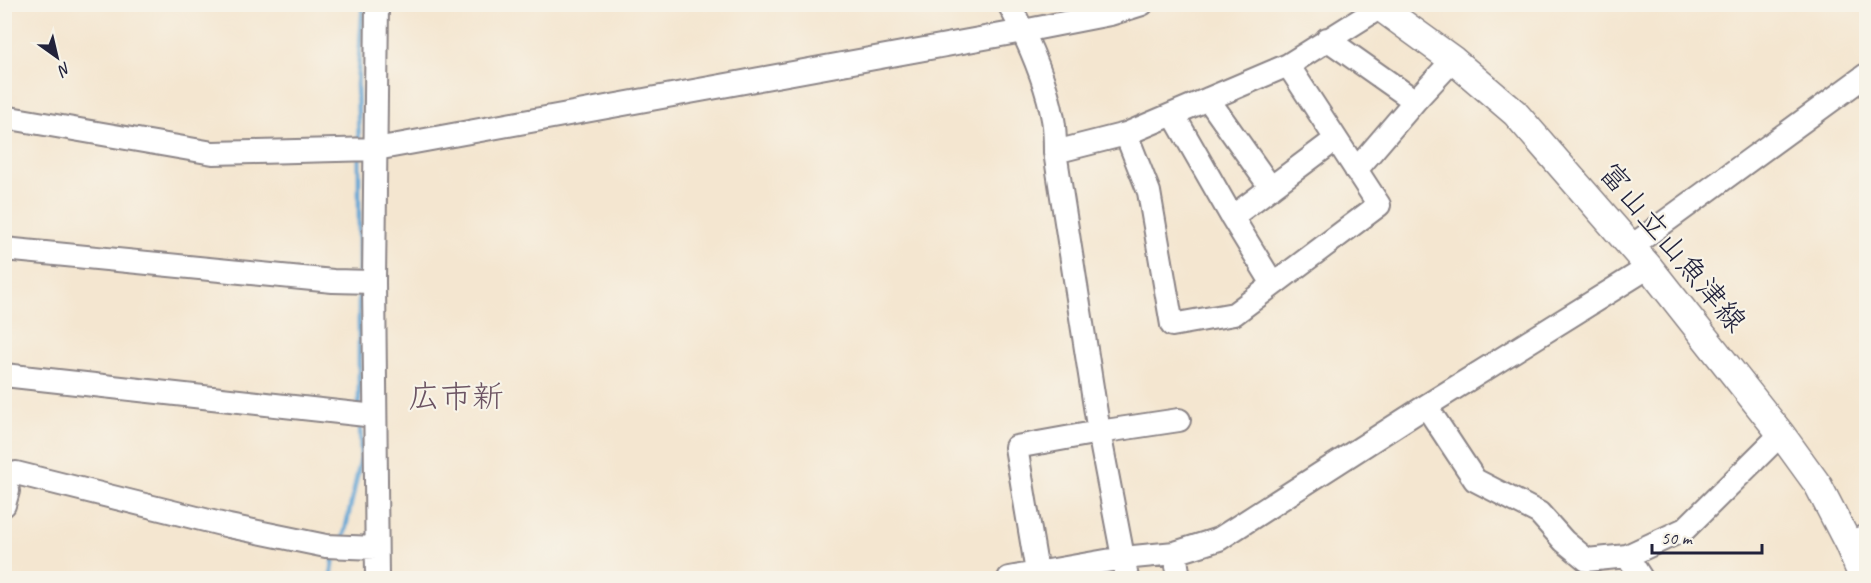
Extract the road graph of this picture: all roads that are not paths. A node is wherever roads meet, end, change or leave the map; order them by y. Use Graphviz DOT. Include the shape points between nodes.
graph roads {
  1 [pos="377,4"];
  2 [pos="1009,4"];
  3 [pos="1142,4"];
  4 [pos="1378,6"];
  5 [pos="1023,31"];
  6 [pos="1327,39"];
  7 [pos="1453,60"];
  8 [pos="1288,65"];
  9 [pos="1866,75"];
  10 [pos="1208,99"];
  11 [pos="1415,101"];
  12 [pos="1173,114"];
  13 [pos="4,117"];
  14 [pos="1126,134"];
  15 [pos="1336,139"];
  16 [pos="376,149"];
  17 [pos="1055,152"];
  18 [pos="1356,170"];
  19 [pos="1272,188"];
  20 [pos="1232,217"];
  21 [pos="1632,246"];
  22 [pos="4,249"];
  23 [pos="1650,267"];
  24 [pos="374,282"];
  25 [pos="1273,284"];
  26 [pos="4,375"];
  27 [pos="1426,406"];
  28 [pos="375,416"];
  29 [pos="1179,420"];
  30 [pos="1099,432"];
  31 [pos="1781,434"];
  32 [pos="7,486"];
  33 [pos="1857,540"];
  34 [pos="376,548"];
  35 [pos="1175,554"];
  36 [pos="1627,556"];
  37 [pos="1125,568"];
  38 [pos="1037,576"];
  39 [pos="377,579"];
  40 [pos="1009,579"];
  41 [pos="1179,579"];
  42 [pos="1641,579"];
  43 [pos="1863,579"];
  1 -- 16 [label="street"];
  2 -- 5 [label="street"];
  3 -- 5 [label="street"];
  4 -- 6 [label="street"];
  4 -- 7 [label="main road, 富山立山魚津線"];
  5 -- 16 [label="street"];
  5 -- 17 [label="street" via="1052,112"];
  6 -- 8 [label="street"];
  6 -- 11 [label="street"];
  7 -- 11 [label="street"];
  7 -- 21 [label="main road, 富山立山魚津線" via="1515,113"];
  8 -- 10 [label="street"];
  8 -- 15 [label="street"];
  9 -- 21 [label="street"];
  10 -- 12 [label="street"];
  10 -- 19 [label="street"];
  11 -- 18 [label="street"];
  12 -- 14 [label="street"];
  12 -- 20 [label="street"];
  13 -- 16 [label="street" via="213,153"];
  14 -- 17 [label="street"];
  14 -- 25 [label="street" via="1149,192 1172,325 1234,314"];
  15 -- 18 [label="street"];
  15 -- 19 [label="street"];
  16 -- 24 [label="street"];
  17 -- 30 [label="street"];
  18 -- 25 [label="street" via="1380,205"];
  19 -- 20 [label="street"];
  20 -- 25 [label="street"];
  21 -- 23 [label="main road, 富山立山魚津線"];
  22 -- 24 [label="street"];
  23 -- 27 [label="street"];
  23 -- 31 [label="main road, 富山立山魚津線"];
  24 -- 28 [label="street"];
  26 -- 28 [label="street"];
  27 -- 35 [label="street" via="1220,539"];
  27 -- 36 [label="street" via="1475,480 1539,513 1587,560"];
  28 -- 34 [label="street"];
  29 -- 30 [label="street"];
  30 -- 37 [label="street"];
  30 -- 38 [label="street" via="1016,447"];
  31 -- 33 [label="main road, 富山立山魚津線"];
  31 -- 36 [label="street" via="1685,529"];
  32 -- 34 [label="street" via="326,546"];
  33 -- 43 [label="main road, 富山立山魚津線"];
  34 -- 39 [label="street"];
  35 -- 37 [label="street"];
  35 -- 41 [label="street"];
  36 -- 42 [label="street"];
  37 -- 38 [label="street"];
  38 -- 40 [label="street"];
}
